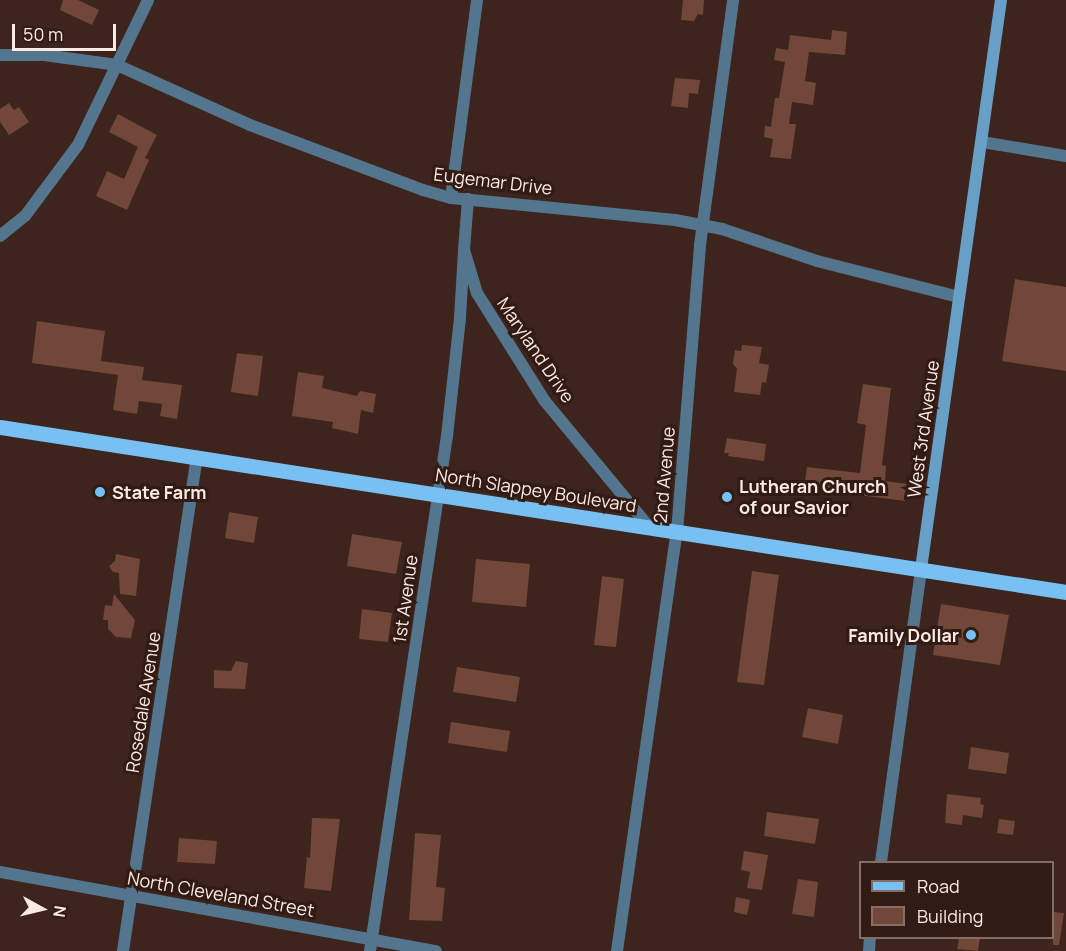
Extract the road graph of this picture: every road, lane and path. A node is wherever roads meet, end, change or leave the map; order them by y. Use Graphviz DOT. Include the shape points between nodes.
graph roads {
  1 [pos="148,0"];
  2 [pos="477,0"];
  3 [pos="733,0"];
  4 [pos="1001,0"];
  5 [pos="0,55"];
  6 [pos="117,65"];
  7 [pos="982,142"];
  8 [pos="1066,156"];
  9 [pos="451,198"];
  10 [pos="468,199"];
  11 [pos="702,225"];
  12 [pos="1,237"];
  13 [pos="464,250"];
  14 [pos="959,297"];
  15 [pos="0,427"];
  16 [pos="197,458"];
  17 [pos="438,495"];
  18 [pos="649,527"];
  19 [pos="677,532"];
  20 [pos="921,570"];
  21 [pos="1066,592"];
  22 [pos="880,861"];
  23 [pos="0,872"];
  24 [pos="131,895"];
  25 [pos="371,945"];
  26 [pos="123,951"];
  27 [pos="436,951"];
  28 [pos="616,951"];
  1 -- 6 [label="street"];
  2 -- 9 [label="street"];
  3 -- 11 [label="street, 2nd Avenue"];
  4 -- 7 [label="street, West 3rd Avenue"];
  5 -- 6 [label="street, Eugemar Drive"];
  6 -- 9 [label="street, Eugemar Drive" via="260,129"];
  6 -- 12 [label="street" via="78,145 25,216"];
  7 -- 8 [label="street"];
  7 -- 14 [label="street, West 3rd Avenue"];
  9 -- 10 [label="street, Eugemar Drive"];
  10 -- 11 [label="street, Eugemar Drive"];
  10 -- 13 [label="street, Maryland Drive"];
  11 -- 14 [label="street, Eugemar Drive" via="817,261"];
  11 -- 19 [label="street, 2nd Avenue"];
  13 -- 17 [label="street, 1st Avenue" via="460,318"];
  13 -- 18 [label="street, Maryland Drive" via="477,293 529,379"];
  14 -- 20 [label="street, West 3rd Avenue"];
  15 -- 16 [label="main road, North Slappey Boulevard"];
  16 -- 17 [label="main road, North Slappey Boulevard"];
  16 -- 24 [label="street, Rosedale Avenue"];
  17 -- 18 [label="main road, North Slappey Boulevard"];
  17 -- 25 [label="street, 1st Avenue"];
  18 -- 19 [label="main road, North Slappey Boulevard"];
  19 -- 20 [label="main road, North Slappey Boulevard"];
  19 -- 28 [label="street, 2nd Avenue"];
  20 -- 21 [label="main road, North Slappey Boulevard"];
  20 -- 22 [label="street, West 3rd Avenue"];
  23 -- 24 [label="street, North Cleveland Street"];
  24 -- 25 [label="street, North Cleveland Street"];
  24 -- 26 [label="street, Rosedale Avenue"];
  25 -- 27 [label="street, North Cleveland Street"];
}
